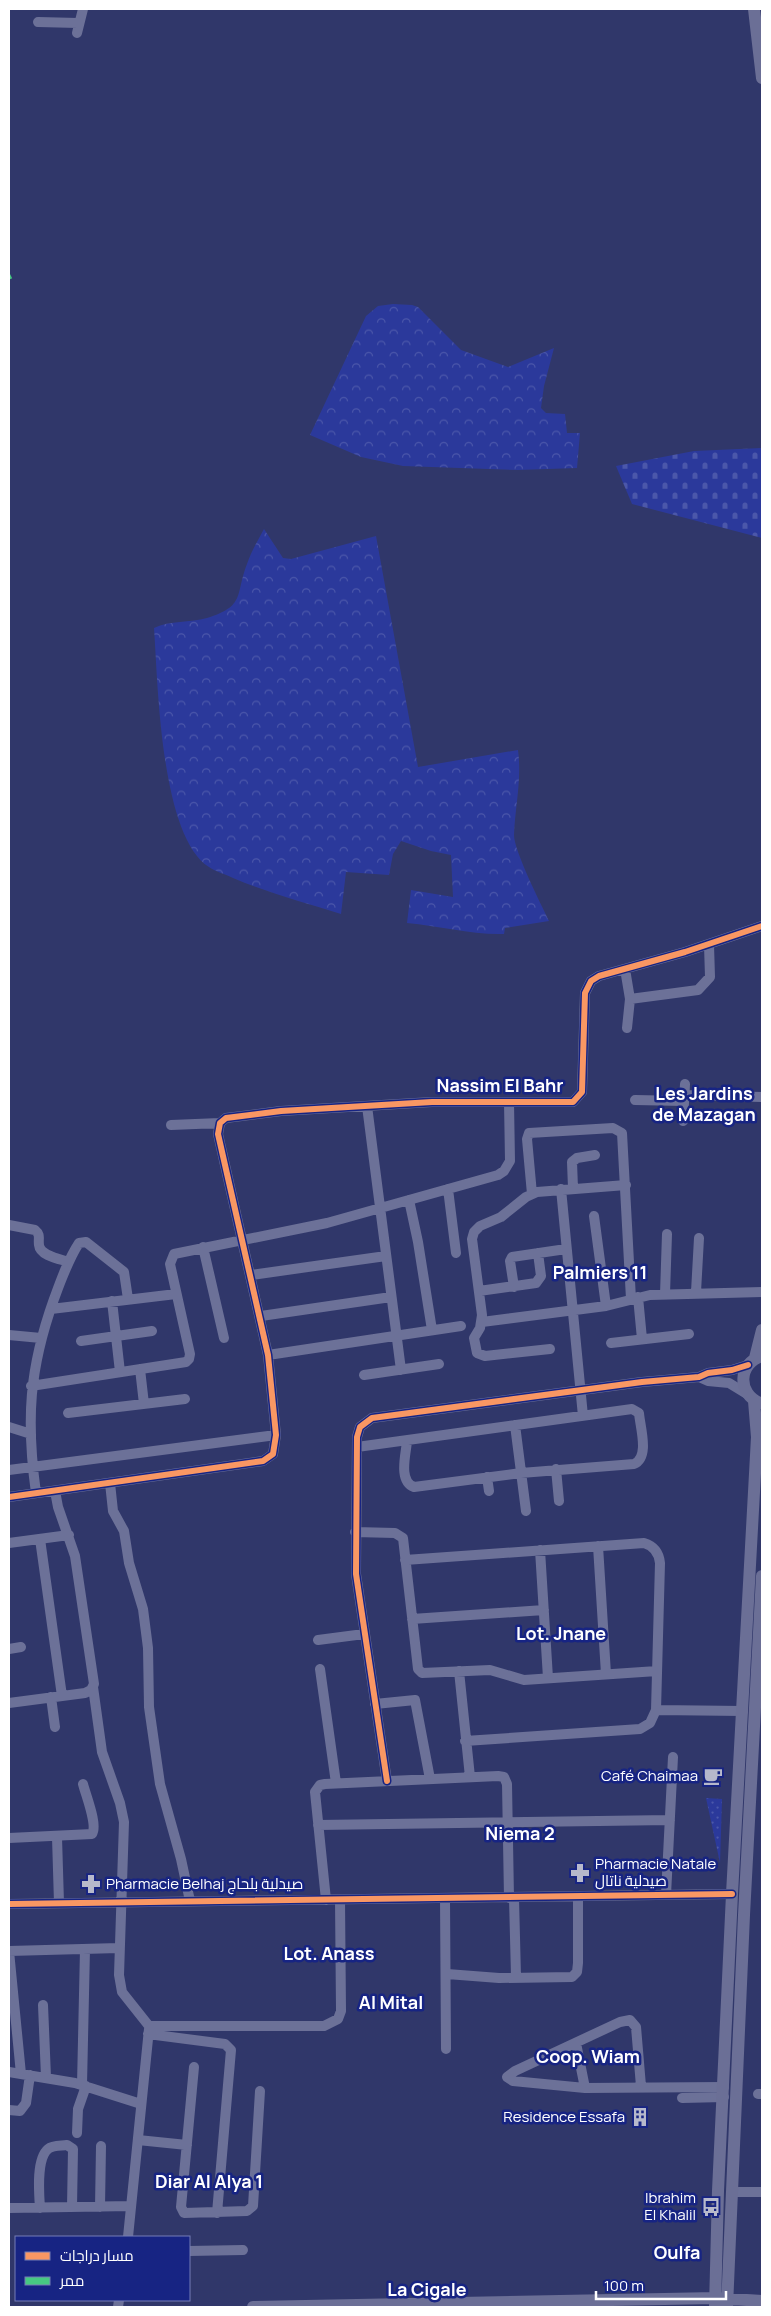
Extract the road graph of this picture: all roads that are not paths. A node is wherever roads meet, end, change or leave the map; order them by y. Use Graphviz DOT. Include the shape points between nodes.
graph roads {
  1 [pos="83,9"];
  2 [pos="754,9"];
  3 [pos="38,22"];
  4 [pos="762,78"];
  5 [pos="762,926"];
  6 [pos="709,945"];
  7 [pos="625,969"];
  8 [pos="630,999"];
  9 [pos="627,1028"];
  10 [pos="685,1084"];
  11 [pos="762,1097"];
  12 [pos="684,1098"];
  13 [pos="635,1100"];
  14 [pos="509,1102"];
  15 [pos="367,1106"];
  16 [pos="683,1121"];
  17 [pos="220,1123"];
  18 [pos="172,1126"];
  19 [pos="595,1155"];
  20 [pos="626,1185"];
  21 [pos="573,1188"];
  22 [pos="448,1189"];
  23 [pos="560,1189"];
  24 [pos="532,1194"];
  25 [pos="409,1200"];
  26 [pos="379,1208"];
  27 [pos="594,1216"];
  28 [pos="9,1224"];
  29 [pos="667,1234"];
  30 [pos="699,1238"];
  31 [pos="243,1240"];
  32 [pos="203,1247"];
  33 [pos="566,1249"];
  34 [pos="456,1253"];
  35 [pos="538,1253"];
  36 [pos="386,1256"];
  37 [pos="69,1262"];
  38 [pos="251,1275"];
  39 [pos="514,1287"];
  40 [pos="479,1291"];
  41 [pos="696,1292"];
  42 [pos="762,1292"];
  43 [pos="176,1294"];
  44 [pos="665,1294"];
  45 [pos="391,1297"];
  46 [pos="635,1298"];
  47 [pos="128,1300"];
  48 [pos="112,1301"];
  49 [pos="606,1306"];
  50 [pos="51,1309"];
  51 [pos="572,1310"];
  52 [pos="261,1316"];
  53 [pos="482,1322"];
  54 [pos="460,1326"];
  55 [pos="432,1330"];
  56 [pos="762,1330"];
  57 [pos="152,1331"];
  58 [pos="688,1334"];
  59 [pos="9,1335"];
  60 [pos="116,1336"];
  61 [pos="396,1336"];
  62 [pos="41,1338"];
  63 [pos="224,1338"];
  64 [pos="642,1339"];
  65 [pos="81,1341"];
  66 [pos="611,1343"];
  67 [pos="550,1349"];
  68 [pos="268,1355"];
  69 [pos="755,1359"];
  70 [pos="440,1364"];
  71 [pos="140,1369"];
  72 [pos="401,1370"];
  73 [pos="120,1372"];
  74 [pos="364,1375"];
  75 [pos="699,1377"];
  76 [pos="31,1386"];
  77 [pos="580,1390"];
  78 [pos="185,1399"];
  79 [pos="755,1399"];
  80 [pos="144,1404"];
  81 [pos="68,1413"];
  82 [pos="583,1416"];
  83 [pos="515,1425"];
  84 [pos="9,1427"];
  85 [pos="31,1434"];
  86 [pos="276,1435"];
  87 [pos="407,1441"];
  88 [pos="357,1447"];
  89 [pos="33,1467"];
  90 [pos="9,1470"];
  91 [pos="556,1470"];
  92 [pos="521,1473"];
  93 [pos="487,1477"];
  94 [pos="110,1483"];
  95 [pos="55,1490"];
  96 [pos="489,1491"];
  97 [pos="36,1494"];
  98 [pos="9,1497"];
  99 [pos="559,1501"];
  100 [pos="526,1511"];
  101 [pos="355,1532"];
  102 [pos="69,1535"];
  103 [pos="40,1539"];
  104 [pos="9,1543"];
  105 [pos="598,1546"];
  106 [pos="540,1550"];
  107 [pos="405,1560"];
  108 [pos="762,1576"];
  109 [pos="544,1610"];
  110 [pos="412,1619"];
  111 [pos="364,1634"];
  112 [pos="318,1640"];
  113 [pos="21,1647"];
  114 [pos="9,1649"];
  115 [pos="320,1669"];
  116 [pos="459,1671"];
  117 [pos="657,1671"];
  118 [pos="606,1674"];
  119 [pos="548,1678"];
  120 [pos="93,1687"];
  121 [pos="56,1696"];
  122 [pos="9,1703"];
  123 [pos="375,1704"];
  124 [pos="656,1710"];
  125 [pos="743,1711"];
  126 [pos="55,1727"];
  127 [pos="465,1742"];
  128 [pos="673,1757"];
  129 [pos="470,1777"];
  130 [pos="430,1779"];
  131 [pos="387,1781"];
  132 [pos="336,1783"];
  133 [pos="83,1784"];
  134 [pos="670,1820"];
  135 [pos="508,1821"];
  136 [pos="318,1825"];
  137 [pos="57,1837"];
  138 [pos="9,1838"];
  139 [pos="732,1894"];
  140 [pos="666,1895"];
  141 [pos="578,1896"];
  142 [pos="511,1898"];
  143 [pos="445,1899"];
  144 [pos="326,1900"];
  145 [pos="340,1900"];
  146 [pos="190,1901"];
  147 [pos="122,1903"];
  148 [pos="9,1904"];
  149 [pos="59,1904"];
  150 [pos="119,1948"];
  151 [pos="85,1949"];
  152 [pos="9,1951"];
  153 [pos="447,1974"];
  154 [pos="516,1977"];
  155 [pos="11,1994"];
  156 [pos="43,2005"];
  157 [pos="148,2030"];
  158 [pos="576,2043"];
  159 [pos="446,2049"];
  160 [pos="194,2066"];
  161 [pos="9,2072"];
  162 [pos="25,2074"];
  163 [pos="46,2077"];
  164 [pos="84,2085"];
  165 [pos="641,2086"];
  166 [pos="586,2088"];
  167 [pos="260,2091"];
  168 [pos="724,2092"];
  169 [pos="682,2098"];
  170 [pos="141,2104"];
  171 [pos="9,2112"];
  172 [pos="77,2133"];
  173 [pos="138,2140"];
  174 [pos="101,2146"];
  175 [pos="187,2146"];
  176 [pos="733,2192"];
  177 [pos="762,2192"];
  178 [pos="130,2206"];
  179 [pos="72,2207"];
  180 [pos="100,2207"];
  181 [pos="9,2208"];
  182 [pos="40,2208"];
  183 [pos="217,2212"];
  184 [pos="128,2236"];
  185 [pos="243,2250"];
  186 [pos="190,2251"];
  187 [pos="762,2302"];
  188 [pos="721,2303"];
  189 [pos="253,2307"];
  1 -- 3 [label="street" via="78,28"];
  2 -- 4 [label="main road"];
  5 -- 6 [label="street"];
  6 -- 7 [label="street"];
  6 -- 8 [label="street" via="710,976 698,990"];
  7 -- 8 [label="street"];
  7 -- 14 [label="street" via="598,976 586,989 582,1092 579,1097 570,1102"];
  8 -- 9 [label="street"];
  10 -- 12 [label="street"];
  11 -- 12 [label="street"];
  12 -- 13 [label="street"];
  12 -- 16 [label="street"];
  14 -- 15 [label="street"];
  14 -- 22 [label="street" via="510,1161 507,1168 498,1175"];
  15 -- 17 [label="street" via="281,1111 231,1117"];
  15 -- 26 [label="street"];
  17 -- 18 [label="street"];
  17 -- 31 [label="street" via="218,1134"];
  19 -- 21 [label="street" via="572,1162"];
  20 -- 21 [label="street"];
  20 -- 24 [label="street" via="624,1136 620,1130 534,1132 529,1133 527,1139"];
  20 -- 46 [label="street"];
  21 -- 23 [label="street"];
  22 -- 25 [label="street"];
  22 -- 34 [label="street"];
  23 -- 24 [label="street"];
  23 -- 33 [label="street"];
  24 -- 40 [label="street" via="502,1217 474,1232 472,1240"];
  25 -- 26 [label="street"];
  25 -- 55 [label="street"];
  26 -- 31 [label="street" via="327,1223"];
  26 -- 36 [label="street"];
  27 -- 49 [label="street"];
  28 -- 37 [label="street" via="35,1230 40,1236 42,1252"];
  29 -- 44 [label="street"];
  30 -- 41 [label="street"];
  31 -- 32 [label="street"];
  31 -- 38 [label="street"];
  32 -- 43 [label="street" via="172,1256 170,1264"];
  32 -- 63 [label="street"];
  33 -- 35 [label="street"];
  33 -- 51 [label="street"];
  35 -- 39 [label="street" via="541,1276 538,1282"];
  35 -- 39 [label="street" via="511,1259"];
  36 -- 38 [label="street"];
  36 -- 45 [label="street"];
  37 -- 47 [label="street" via="79,1243 86,1242 124,1272"];
  37 -- 50 [label="street"];
  38 -- 52 [label="street"];
  39 -- 40 [label="street"];
  40 -- 53 [label="street"];
  41 -- 42 [label="street"];
  41 -- 44 [label="street"];
  43 -- 47 [label="street"];
  43 -- 71 [label="street" via="190,1359"];
  44 -- 46 [label="street"];
  45 -- 52 [label="street"];
  45 -- 61 [label="street"];
  46 -- 49 [label="street"];
  46 -- 64 [label="street"];
  47 -- 48 [label="street"];
  48 -- 50 [label="street"];
  48 -- 60 [label="street"];
  49 -- 51 [label="street"];
  50 -- 62 [label="street"];
  51 -- 53 [label="street"];
  51 -- 77 [label="street"];
  52 -- 68 [label="street"];
  53 -- 67 [label="street" via="474,1338 480,1355"];
  54 -- 55 [label="street"];
  55 -- 61 [label="street"];
  56 -- 69 [label="main road"];
  57 -- 60 [label="street"];
  58 -- 64 [label="street"];
  59 -- 62 [label="street"];
  60 -- 65 [label="street"];
  60 -- 73 [label="street"];
  61 -- 68 [label="street"];
  61 -- 72 [label="street"];
  62 -- 76 [label="street"];
  64 -- 66 [label="street"];
  68 -- 86 [label="street"];
  69 -- 75 [label="street" via="732,1370"];
  69 -- 79 [label="main road" via="743,1379"];
  70 -- 72 [label="street"];
  71 -- 73 [label="street"];
  71 -- 80 [label="street"];
  72 -- 74 [label="street"];
  73 -- 76 [label="street"];
  75 -- 77 [label="street"];
  75 -- 79 [label="street" via="729,1383"];
  76 -- 85 [label="street"];
  77 -- 82 [label="street"];
  77 -- 88 [label="street" via="372,1418 360,1427"];
  78 -- 80 [label="street"];
  79 -- 125 [label="main road" via="757,1437"];
  80 -- 81 [label="street"];
  82 -- 83 [label="street"];
  82 -- 91 [label="street" via="637,1410 642,1459 634,1464"];
  83 -- 87 [label="street"];
  83 -- 92 [label="street"];
  84 -- 85 [label="street"];
  85 -- 89 [label="street"];
  86 -- 89 [label="street"];
  86 -- 94 [label="street" via="273,1454 263,1461"];
  87 -- 88 [label="street"];
  87 -- 93 [label="street" via="404,1478 410,1486"];
  88 -- 101 [label="street"];
  89 -- 90 [label="street"];
  89 -- 97 [label="street"];
  91 -- 92 [label="street"];
  91 -- 99 [label="street"];
  92 -- 93 [label="street"];
  92 -- 100 [label="street"];
  93 -- 96 [label="street"];
  94 -- 95 [label="street"];
  94 -- 146 [label="street" via="113,1511 124,1531 129,1563 143,1609 148,1648 148,1707 160,1784"];
  95 -- 97 [label="street"];
  95 -- 102 [label="street"];
  97 -- 98 [label="street"];
  101 -- 107 [label="street" via="398,1534 404,1540"];
  101 -- 111 [label="street" via="356,1574"];
  102 -- 103 [label="street"];
  102 -- 120 [label="street" via="75,1556"];
  103 -- 104 [label="street"];
  103 -- 121 [label="street"];
  105 -- 106 [label="street"];
  105 -- 117 [label="street" via="644,1542 658,1554"];
  105 -- 118 [label="street"];
  106 -- 107 [label="street"];
  106 -- 109 [label="street"];
  107 -- 110 [label="street"];
  108 -- 176 [label="main road"];
  109 -- 110 [label="street"];
  109 -- 119 [label="street"];
  110 -- 116 [label="street" via="418,1669 427,1674"];
  111 -- 112 [label="street"];
  111 -- 123 [label="street"];
  113 -- 114 [label="street"];
  115 -- 132 [label="street"];
  116 -- 119 [label="street" via="490,1670 519,1679"];
  116 -- 127 [label="street"];
  117 -- 118 [label="street"];
  117 -- 124 [label="street"];
  118 -- 119 [label="street"];
  120 -- 121 [label="street" via="85,1693"];
  120 -- 147 [label="street" via="102,1752 124,1822"];
  121 -- 122 [label="street"];
  121 -- 126 [label="street"];
  123 -- 130 [label="street" via="415,1700"];
  123 -- 131 [label="street"];
  124 -- 125 [label="street"];
  124 -- 127 [label="street" via="650,1723 640,1729"];
  125 -- 139 [label="main road"];
  127 -- 129 [label="street"];
  128 -- 134 [label="street"];
  129 -- 130 [label="street"];
  129 -- 135 [label="street" via="500,1776 506,1779"];
  130 -- 131 [label="street"];
  131 -- 132 [label="street"];
  132 -- 136 [label="street" via="322,1784 315,1792"];
  133 -- 137 [label="street" via="94,1822 93,1832"];
  134 -- 135 [label="street"];
  134 -- 140 [label="street"];
  135 -- 136 [label="street"];
  135 -- 142 [label="street"];
  136 -- 144 [label="street"];
  137 -- 138 [label="street"];
  137 -- 149 [label="street"];
  139 -- 140 [label="street"];
  139 -- 168 [label="main road"];
  140 -- 141 [label="street"];
  141 -- 142 [label="street"];
  141 -- 154 [label="street" via="577,1972 568,1978"];
  142 -- 143 [label="street"];
  142 -- 154 [label="street"];
  143 -- 145 [label="street"];
  143 -- 153 [label="street"];
  144 -- 145 [label="street"];
  144 -- 146 [label="street"];
  145 -- 157 [label="street" via="341,2011 338,2019 324,2026"];
  146 -- 147 [label="street"];
  147 -- 149 [label="street"];
  147 -- 150 [label="street"];
  148 -- 149 [label="street"];
  150 -- 151 [label="street"];
  150 -- 157 [label="street" via="122,1992"];
  151 -- 152 [label="street"];
  151 -- 164 [label="street"];
  152 -- 155 [label="street"];
  153 -- 154 [label="street"];
  153 -- 159 [label="street"];
  155 -- 162 [label="street"];
  156 -- 163 [label="street"];
  157 -- 170 [label="street"];
  157 -- 183 [label="street" via="224,2044 231,2050"];
  158 -- 165 [label="street" via="625,2020 632,2022 636,2027"];
  158 -- 166 [label="street"];
  158 -- 166 [label="street" via="507,2077 513,2081"];
  160 -- 175 [label="street"];
  161 -- 162 [label="street"];
  162 -- 163 [label="street"];
  162 -- 171 [label="street" via="25,2106 20,2111"];
  163 -- 164 [label="street"];
  164 -- 170 [label="street"];
  164 -- 172 [label="street"];
  165 -- 166 [label="street"];
  165 -- 168 [label="street"];
  167 -- 183 [label="street" via="253,2206 247,2211"];
  168 -- 169 [label="street"];
  168 -- 188 [label="main road" via="718,2191"];
  170 -- 173 [label="street"];
  173 -- 175 [label="street"];
  173 -- 178 [label="street"];
  174 -- 180 [label="street"];
  175 -- 183 [label="street" via="181,2210 187,2214"];
  176 -- 177 [label="street"];
  176 -- 188 [label="main road"];
  178 -- 180 [label="street"];
  178 -- 184 [label="street"];
  179 -- 180 [label="street"];
  179 -- 182 [label="street"];
  179 -- 182 [label="street" via="73,2149 70,2145 51,2147 45,2153 39,2176"];
  181 -- 182 [label="street"];
  185 -- 186 [label="street"];
  187 -- 188 [label="main road"];
  188 -- 189 [label="main road"];
}
